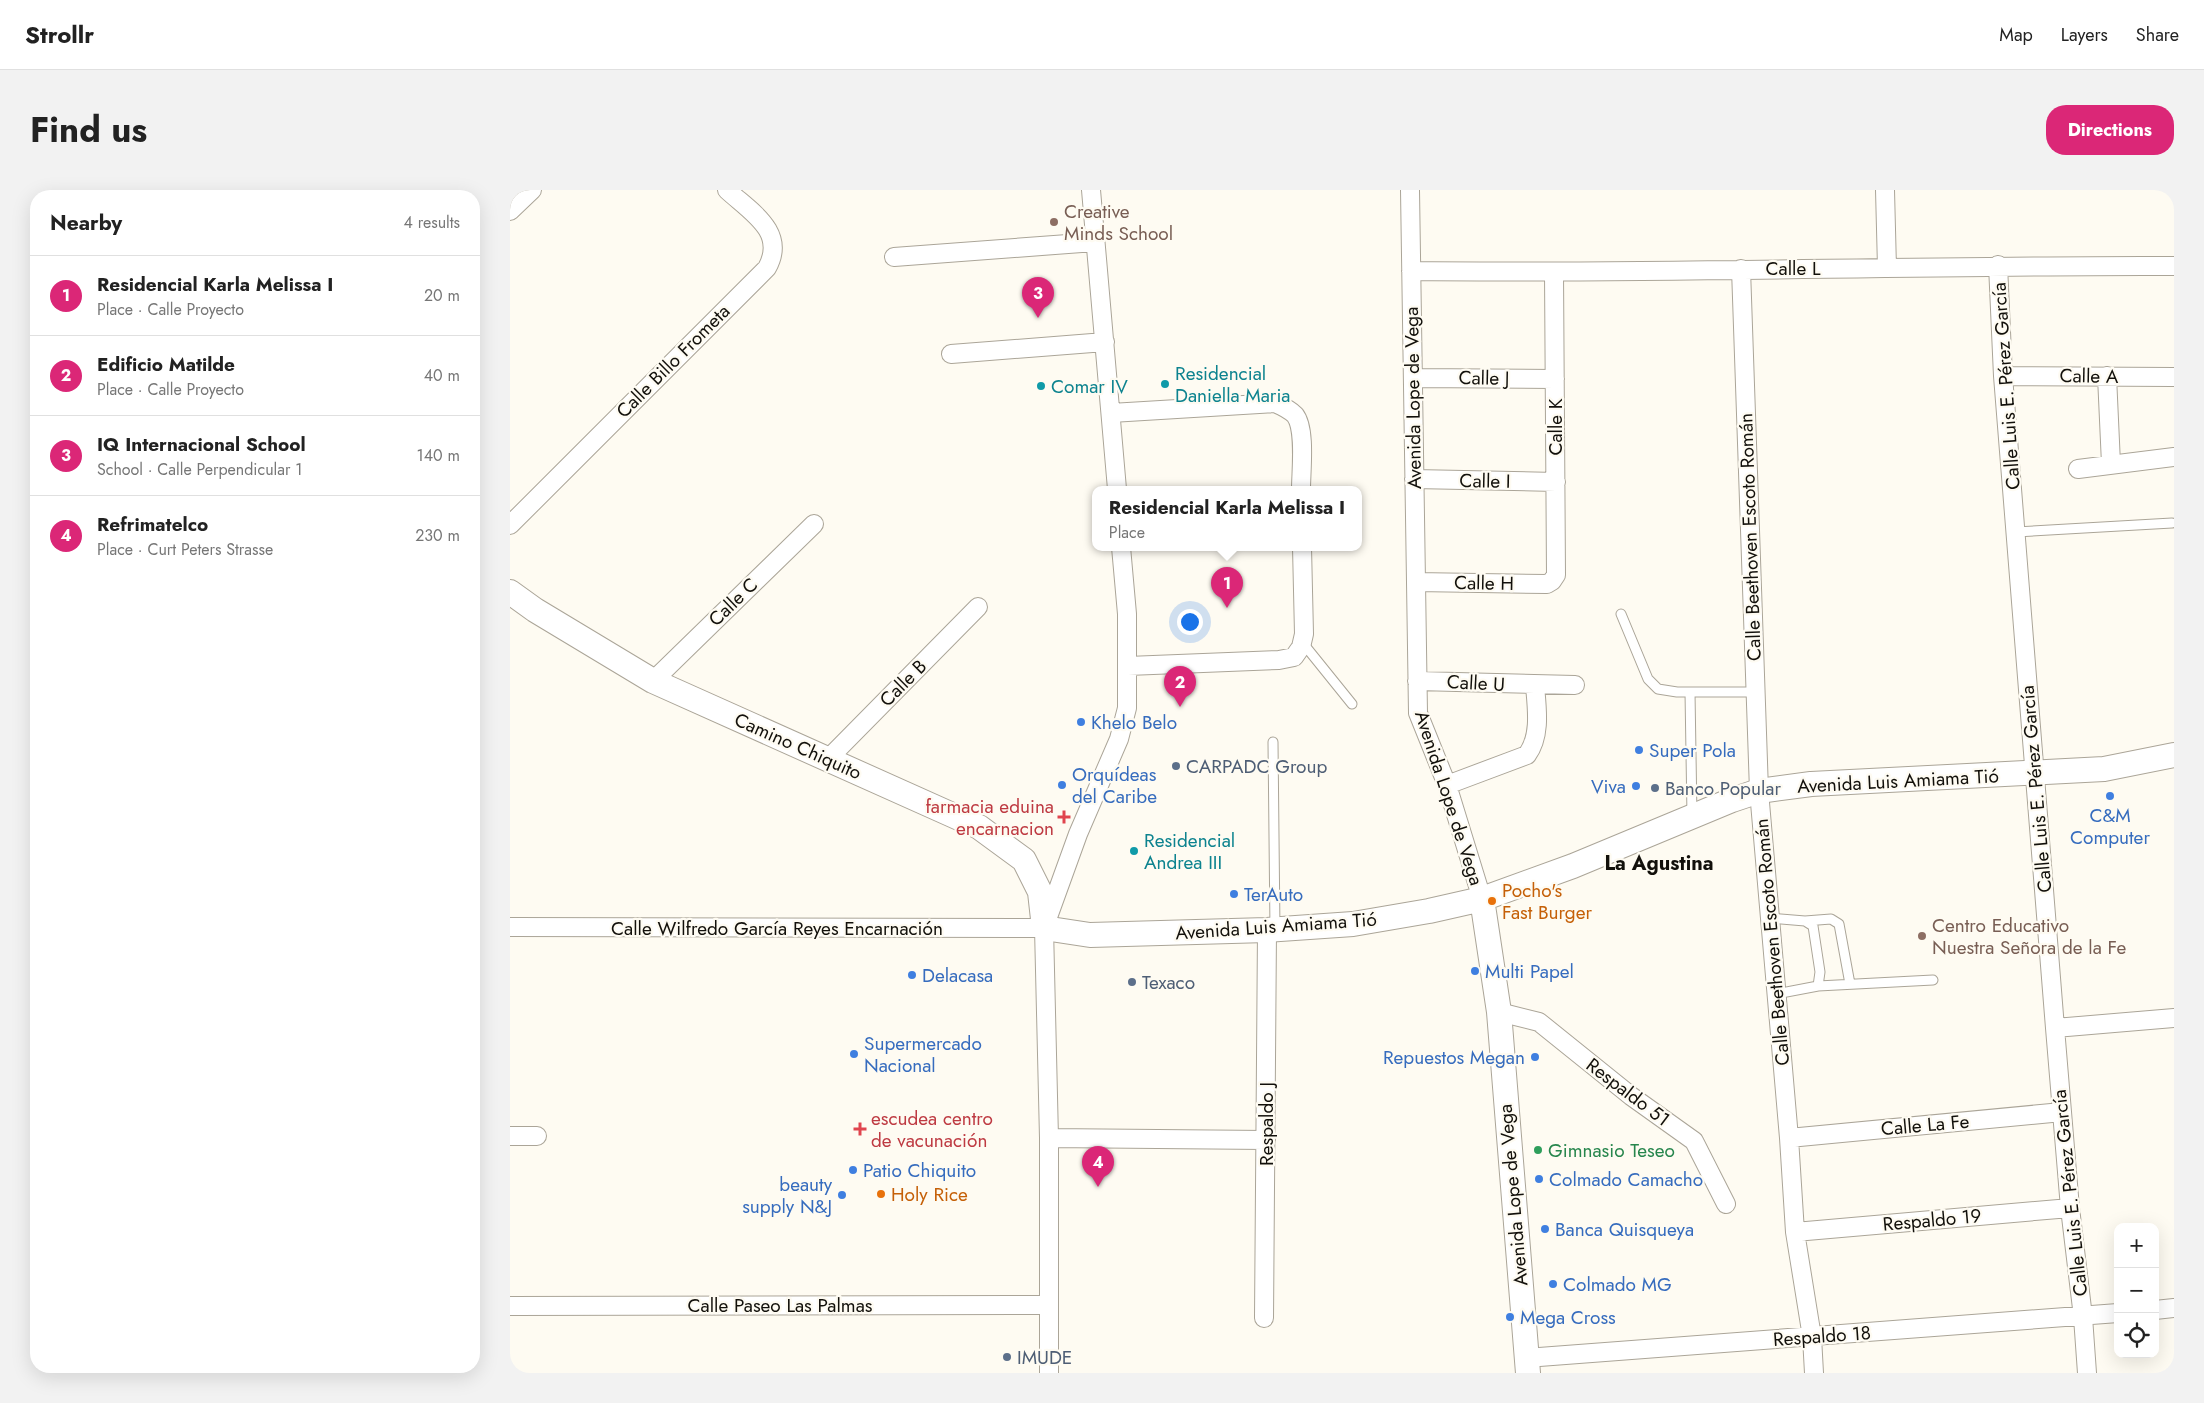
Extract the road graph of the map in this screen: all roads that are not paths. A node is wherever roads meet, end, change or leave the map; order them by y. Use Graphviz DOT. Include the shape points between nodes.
graph roads {
  1 [pos="532,190"];
  2 [pos="727,190"];
  3 [pos="1091,190"];
  4 [pos="1410,190"];
  5 [pos="1885,190"];
  6 [pos="510,211"];
  7 [pos="1095,242"];
  8 [pos="894,257"];
  9 [pos="1998,265"];
  10 [pos="2174,266"];
  11 [pos="1887,268"];
  12 [pos="1741,269"];
  13 [pos="1411,271"];
  14 [pos="1554,273"];
  15 [pos="1105,342"];
  16 [pos="950,354"];
  17 [pos="2004,376"];
  18 [pos="2106,376"];
  19 [pos="2174,377"];
  20 [pos="1413,378"];
  21 [pos="1555,379"];
  22 [pos="1111,414"];
  23 [pos="2174,457"];
  24 [pos="2111,464"];
  25 [pos="2078,469"];
  26 [pos="1414,479"];
  27 [pos="1556,482"];
  28 [pos="1117,486"];
  29 [pos="1301,486"];
  30 [pos="2172,522"];
  31 [pos="814,524"];
  32 [pos="510,525"];
  33 [pos="2016,532"];
  34 [pos="1121,551"];
  35 [pos="1302,551"];
  36 [pos="1552,581"];
  37 [pos="1416,582"];
  38 [pos="510,592"];
  39 [pos="978,606"];
  40 [pos="1621,614"];
  41 [pos="1302,642"];
  42 [pos="1128,666"];
  43 [pos="1418,680"];
  44 [pos="653,681"];
  45 [pos="1575,685"];
  46 [pos="1535,686"];
  47 [pos="1690,692"];
  48 [pos="1755,692"];
  49 [pos="1352,704"];
  50 [pos="1273,742"];
  51 [pos="2174,754"];
  52 [pos="828,759"];
  53 [pos="2034,774"];
  54 [pos="1447,785"];
  55 [pos="1759,791"];
  56 [pos="1692,816"];
  57 [pos="1482,899"];
  58 [pos="1770,918"];
  59 [pos="1805,921"];
  60 [pos="510,927"];
  61 [pos="1044,928"];
  62 [pos="1271,930"];
  63 [pos="1933,980"];
  64 [pos="1850,984"];
  65 [pos="1818,986"];
  66 [pos="1776,994"];
  67 [pos="1499,1012"];
  68 [pos="2174,1018"];
  69 [pos="2055,1028"];
  70 [pos="2062,1112"];
  71 [pos="510,1136"];
  72 [pos="538,1136"];
  73 [pos="1049,1138"];
  74 [pos="1789,1138"];
  75 [pos="1266,1140"];
  76 [pos="1726,1204"];
  77 [pos="2070,1208"];
  78 [pos="1795,1232"];
  79 [pos="1049,1305"];
  80 [pos="510,1306"];
  81 [pos="2174,1308"];
  82 [pos="2159,1310"];
  83 [pos="2114,1314"];
  84 [pos="2083,1317"];
  85 [pos="1264,1318"];
  86 [pos="1812,1337"];
  87 [pos="1527,1365"];
  88 [pos="1049,1373"];
  89 [pos="1814,1373"];
  90 [pos="2087,1373"];
  1 -- 6 [label="street"];
  2 -- 32 [label="street, Calle Billo Frometa" via="771,233 773,256 766,268"];
  3 -- 7 [label="street"];
  4 -- 13 [label="street, Avenida Lope de Vega"];
  5 -- 11 [label="street"];
  7 -- 8 [label="street"];
  7 -- 15 [label="street"];
  9 -- 10 [label="street, Calle L"];
  9 -- 11 [label="street, Calle L"];
  9 -- 17 [label="street, Calle Luis E. Pérez García"];
  11 -- 12 [label="street, Calle L"];
  12 -- 14 [label="street, Calle L"];
  12 -- 48 [label="street, Calle Beethoven Escoto Román"];
  13 -- 14 [label="street, Calle L"];
  13 -- 20 [label="street, Avenida Lope de Vega"];
  14 -- 21 [label="street, Calle K"];
  15 -- 16 [label="street"];
  15 -- 22 [label="street"];
  17 -- 18 [label="street, Calle A"];
  17 -- 33 [label="street, Calle Luis E. Pérez García"];
  18 -- 19 [label="street, Calle A"];
  18 -- 24 [label="street"];
  20 -- 21 [label="street, Calle J"];
  20 -- 26 [label="street, Avenida Lope de Vega"];
  21 -- 27 [label="street, Calle K"];
  22 -- 28 [label="street"];
  22 -- 29 [label="street" via="1275,403 1296,416 1300,428"];
  23 -- 24 [label="street"];
  24 -- 25 [label="street"];
  26 -- 27 [label="street, Calle I"];
  26 -- 37 [label="street, Avenida Lope de Vega"];
  27 -- 36 [label="street, Calle K" via="1556,575"];
  30 -- 33 [label="lane"];
  31 -- 44 [label="street, Calle C"];
  33 -- 53 [label="street, Calle Luis E. Pérez García"];
  34 -- 42 [label="street"];
  35 -- 41 [label="street"];
  36 -- 37 [label="street, Calle H" via="1547,584"];
  37 -- 43 [label="street, Avenida Lope de Vega"];
  38 -- 44 [label="main road, Camino Chiquito"];
  39 -- 52 [label="street, Calle B"];
  40 -- 47 [label="lane" via="1648,679 1658,689"];
  41 -- 42 [label="street" via="1294,657 1279,660"];
  41 -- 49 [label="lane"];
  42 -- 61 [label="street" via="1126,708 1119,739 1078,834"];
  43 -- 46 [label="street, Calle U"];
  43 -- 54 [label="street, Avenida Lope de Vega" via="1418,713"];
  44 -- 52 [label="main road, Camino Chiquito"];
  45 -- 46 [label="street, Calle U"];
  46 -- 54 [label="street" via="1536,736 1527,755"];
  47 -- 48 [label="lane"];
  47 -- 56 [label="lane"];
  48 -- 55 [label="street, Calle Beethoven Escoto Román"];
  50 -- 62 [label="lane"];
  51 -- 53 [label="main road, Avenida Luis Amiama Tió" via="2104,769"];
  52 -- 61 [label="main road, Camino Chiquito" via="979,827 1024,860 1040,892"];
  53 -- 55 [label="main road, Avenida Luis Amiama Tió" via="1811,784"];
  53 -- 69 [label="street, Calle Luis E. Pérez García"];
  54 -- 57 [label="street, Avenida Lope de Vega"];
  55 -- 56 [label="main road, Avenida Luis Amiama Tió"];
  55 -- 58 [label="street, Calle Beethoven Escoto Román"];
  56 -- 57 [label="main road, Avenida Luis Amiama Tió" via="1573,866"];
  57 -- 62 [label="main road, Avenida Luis Amiama Tió" via="1353,924"];
  57 -- 67 [label="main road, Avenida Lope de Vega"];
  58 -- 59 [label="lane"];
  58 -- 66 [label="street, Calle Beethoven Escoto Román"];
  59 -- 64 [label="lane" via="1831,919 1839,924"];
  59 -- 65 [label="lane" via="1813,926 1820,972"];
  60 -- 61 [label="street, Calle Wilfredo García Reyes Encarnación"];
  61 -- 62 [label="main road, Avenida Luis Amiama Tió" via="1090,935"];
  61 -- 73 [label="street"];
  62 -- 75 [label="street, Respaldo J"];
  63 -- 64 [label="lane"];
  64 -- 65 [label="lane"];
  65 -- 66 [label="lane"];
  66 -- 74 [label="street, Calle Beethoven Escoto Román"];
  67 -- 76 [label="street, Respaldo 51" via="1539,1022 1631,1096 1694,1141"];
  67 -- 87 [label="main road, Avenida Lope de Vega"];
  68 -- 69 [label="street"];
  69 -- 70 [label="street, Calle Luis E. Pérez García"];
  70 -- 74 [label="street, Calle La Fe"];
  70 -- 77 [label="street, Calle Luis E. Pérez García"];
  71 -- 72 [label="street"];
  73 -- 75 [label="street"];
  73 -- 79 [label="street"];
  74 -- 78 [label="street, Calle Beethoven Escoto Román"];
  75 -- 85 [label="street, Respaldo J"];
  77 -- 78 [label="street, Respaldo 19"];
  77 -- 84 [label="street, Calle Luis E. Pérez García"];
  78 -- 86 [label="street, Calle Beethoven Escoto Román"];
  79 -- 80 [label="street, Calle Paseo Las Palmas"];
  79 -- 88 [label="street"];
  81 -- 82 [label="street"];
  83 -- 84 [label="street, Respaldo 18"];
  84 -- 86 [label="street, Respaldo 18"];
  84 -- 90 [label="street, Calle Luis E. Pérez García"];
  86 -- 87 [label="street, Respaldo 18"];
  86 -- 89 [label="street, Calle Beethoven Escoto Román"];
}
